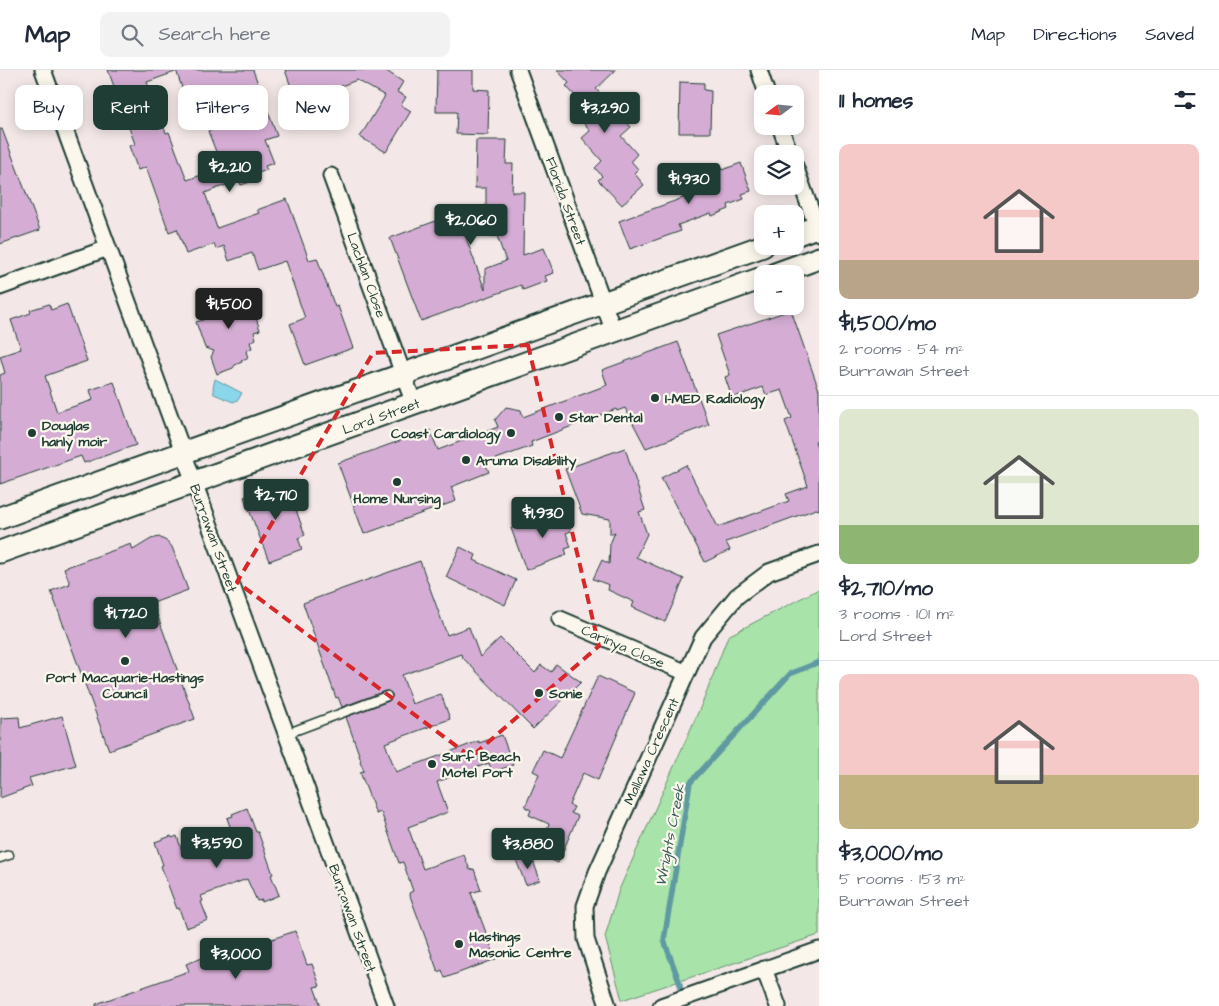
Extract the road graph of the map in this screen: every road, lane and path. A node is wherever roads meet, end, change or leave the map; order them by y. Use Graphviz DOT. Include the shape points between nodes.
graph roads {
  1 [pos="43,70"];
  2 [pos="518,70"];
  3 [pos="759,70"];
  4 [pos="765,85"];
  5 [pos="331,176"];
  6 [pos="804,191"];
  7 [pos="818,229"];
  8 [pos="804,233"];
  9 [pos="108,248"];
  10 [pos="754,249"];
  11 [pos="819,258"];
  12 [pos="800,265"];
  13 [pos="754,281"];
  14 [pos="0,287"];
  15 [pos="604,303"];
  16 [pos="614,332"];
  17 [pos="403,375"];
  18 [pos="414,404"];
  19 [pos="182,454"];
  20 [pos="194,483"];
  21 [pos="0,518"];
  22 [pos="0,552"];
  23 [pos="819,554"];
  24 [pos="560,618"];
  25 [pos="687,673"];
  26 [pos="387,696"];
  27 [pos="286,734"];
  28 [pos="9,855"];
  29 [pos="0,858"];
  30 [pos="819,950"];
  31 [pos="764,969"];
  32 [pos="663,1005"];
  33 [pos="386,1006"];
  34 [pos="608,1006"];
  35 [pos="778,1006"];
  1 -- 9 [label="street, Burrawan Street"];
  2 -- 15 [label="street, Florida Street"];
  3 -- 4 [label="street"];
  5 -- 17 [label="street, Lachlan Close"];
  6 -- 7 [label="street"];
  7 -- 8 [label="main road"];
  9 -- 14 [label="street"];
  9 -- 19 [label="street, Burrawan Street"];
  10 -- 15 [label="main road"];
  11 -- 12 [label="main road"];
  13 -- 16 [label="main road, Lord Street"];
  15 -- 16 [label="street, Florida Street"];
  15 -- 17 [label="main road"];
  16 -- 18 [label="main road, Lord Street"];
  17 -- 18 [label="street, Lachlan Close"];
  17 -- 19 [label="main road"];
  18 -- 20 [label="main road, Lord Street"];
  19 -- 20 [label="street, Burrawan Street"];
  19 -- 21 [label="main road"];
  20 -- 22 [label="main road, Lord Street"];
  20 -- 27 [label="street, Burrawan Street"];
  23 -- 25 [label="street, Mallawa Crescent" via="769,572 737,596 704,637"];
  24 -- 25 [label="street, Carinya Close"];
  25 -- 34 [label="street, Mallawa Crescent" via="597,872 585,906 586,939"];
  26 -- 27 [label="lane"];
  27 -- 33 [label="street, Burrawan Street"];
  28 -- 29 [label="lane"];
  30 -- 31 [label="street"];
  31 -- 32 [label="street"];
  31 -- 35 [label="street"];
}
